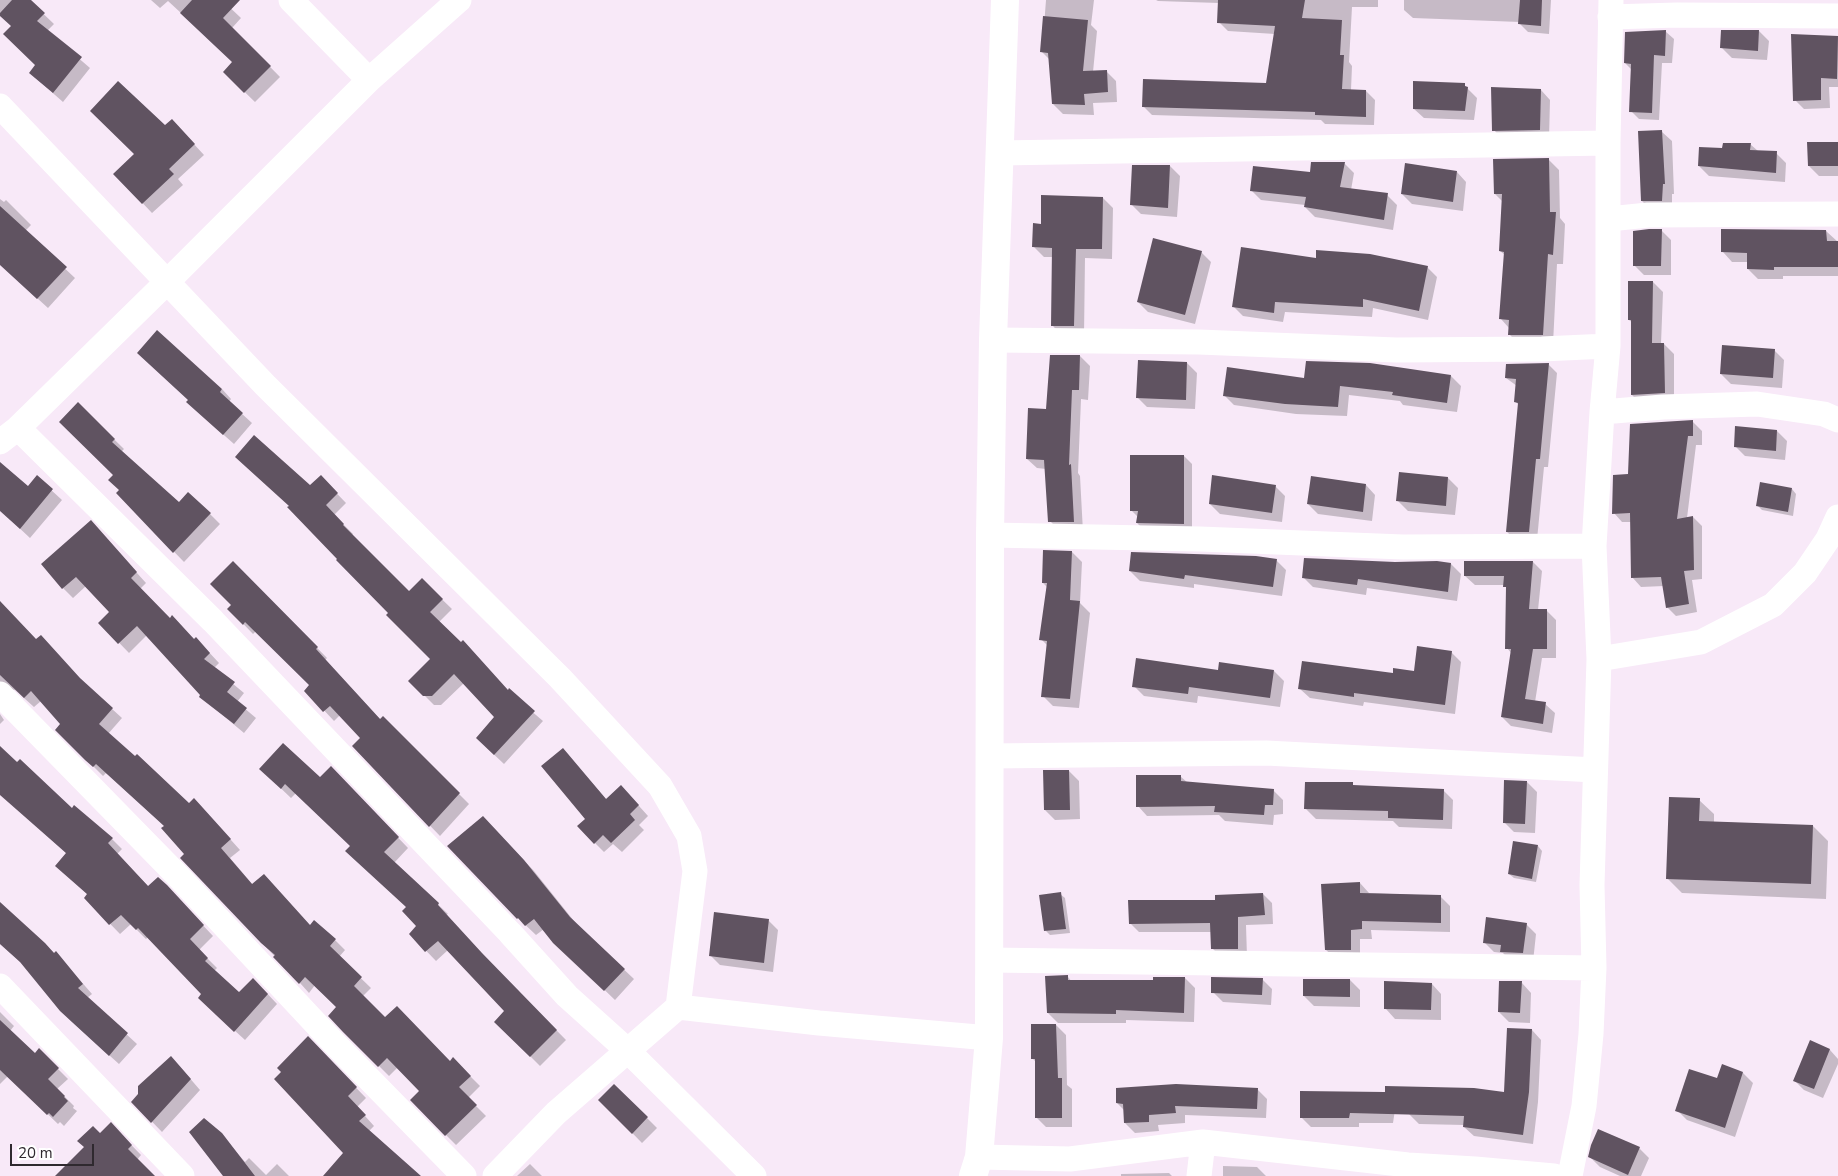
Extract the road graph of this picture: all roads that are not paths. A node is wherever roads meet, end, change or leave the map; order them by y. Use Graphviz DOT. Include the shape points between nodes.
graph roads {
  1 [pos="291,0"];
  2 [pos="459,0"];
  3 [pos="1005,0"];
  4 [pos="1611,9"];
  5 [pos="1838,16"];
  6 [pos="369,80"];
  7 [pos="0,106"];
  8 [pos="1608,143"];
  9 [pos="999,154"];
  10 [pos="1838,214"];
  11 [pos="1608,219"];
  12 [pos="167,282"];
  13 [pos="993,340"];
  14 [pos="1608,346"];
  15 [pos="1602,412"];
  16 [pos="1838,420"];
  17 [pos="9,435"];
  18 [pos="1838,517"];
  19 [pos="990,535"];
  20 [pos="1594,546"];
  21 [pos="1598,659"];
  22 [pos="0,694"];
  23 [pos="989,756"];
  24 [pos="1595,770"];
  25 [pos="990,960"];
  26 [pos="1594,968"];
  27 [pos="0,986"];
  28 [pos="678,1007"];
  29 [pos="989,1038"];
  30 [pos="627,1050"];
  31 [pos="1203,1142"];
  32 [pos="976,1167"];
  33 [pos="1408,1170"];
  34 [pos="182,1176"];
  35 [pos="464,1176"];
  36 [pos="495,1176"];
  37 [pos="754,1176"];
  38 [pos="1199,1176"];
  39 [pos="1554,1176"];
  40 [pos="1570,1176"];
  1 -- 6 [label="street"];
  2 -- 6 [label="street"];
  3 -- 9 [label="main road"];
  4 -- 5 [label="street" via="1678,14"];
  4 -- 8 [label="street"];
  6 -- 12 [label="street"];
  7 -- 12 [label="street"];
  8 -- 9 [label="street"];
  8 -- 11 [label="street"];
  9 -- 13 [label="main road"];
  10 -- 11 [label="street" via="1648,215"];
  11 -- 14 [label="street"];
  12 -- 17 [label="street"];
  12 -- 28 [label="street" via="560,678 660,786 689,836 695,871"];
  13 -- 14 [label="street" via="1199,342 1396,350"];
  13 -- 19 [label="main road"];
  14 -- 15 [label="street"];
  15 -- 16 [label="street" via="1758,404 1824,414"];
  15 -- 20 [label="street"];
  17 -- 30 [label="street" via="213,621 567,996"];
  18 -- 21 [label="street" via="1828,539 1805,573 1773,605 1702,642"];
  19 -- 20 [label="street" via="1403,547"];
  19 -- 23 [label="main road"];
  20 -- 21 [label="street"];
  21 -- 24 [label="street"];
  22 -- 35 [label="street"];
  23 -- 24 [label="street" via="1266,752"];
  23 -- 25 [label="main road"];
  24 -- 26 [label="street"];
  25 -- 26 [label="street"];
  25 -- 29 [label="main road"];
  26 -- 40 [label="street" via="1584,1106"];
  27 -- 34 [label="street"];
  28 -- 29 [label="street"];
  28 -- 30 [label="street"];
  29 -- 32 [label="main road"];
  30 -- 36 [label="street" via="556,1113"];
  30 -- 37 [label="street"];
  31 -- 32 [label="street" via="1070,1160"];
  31 -- 33 [label="street"];
  31 -- 38 [label="street"];
  33 -- 39 [label="street" via="1475,1168"];
}
